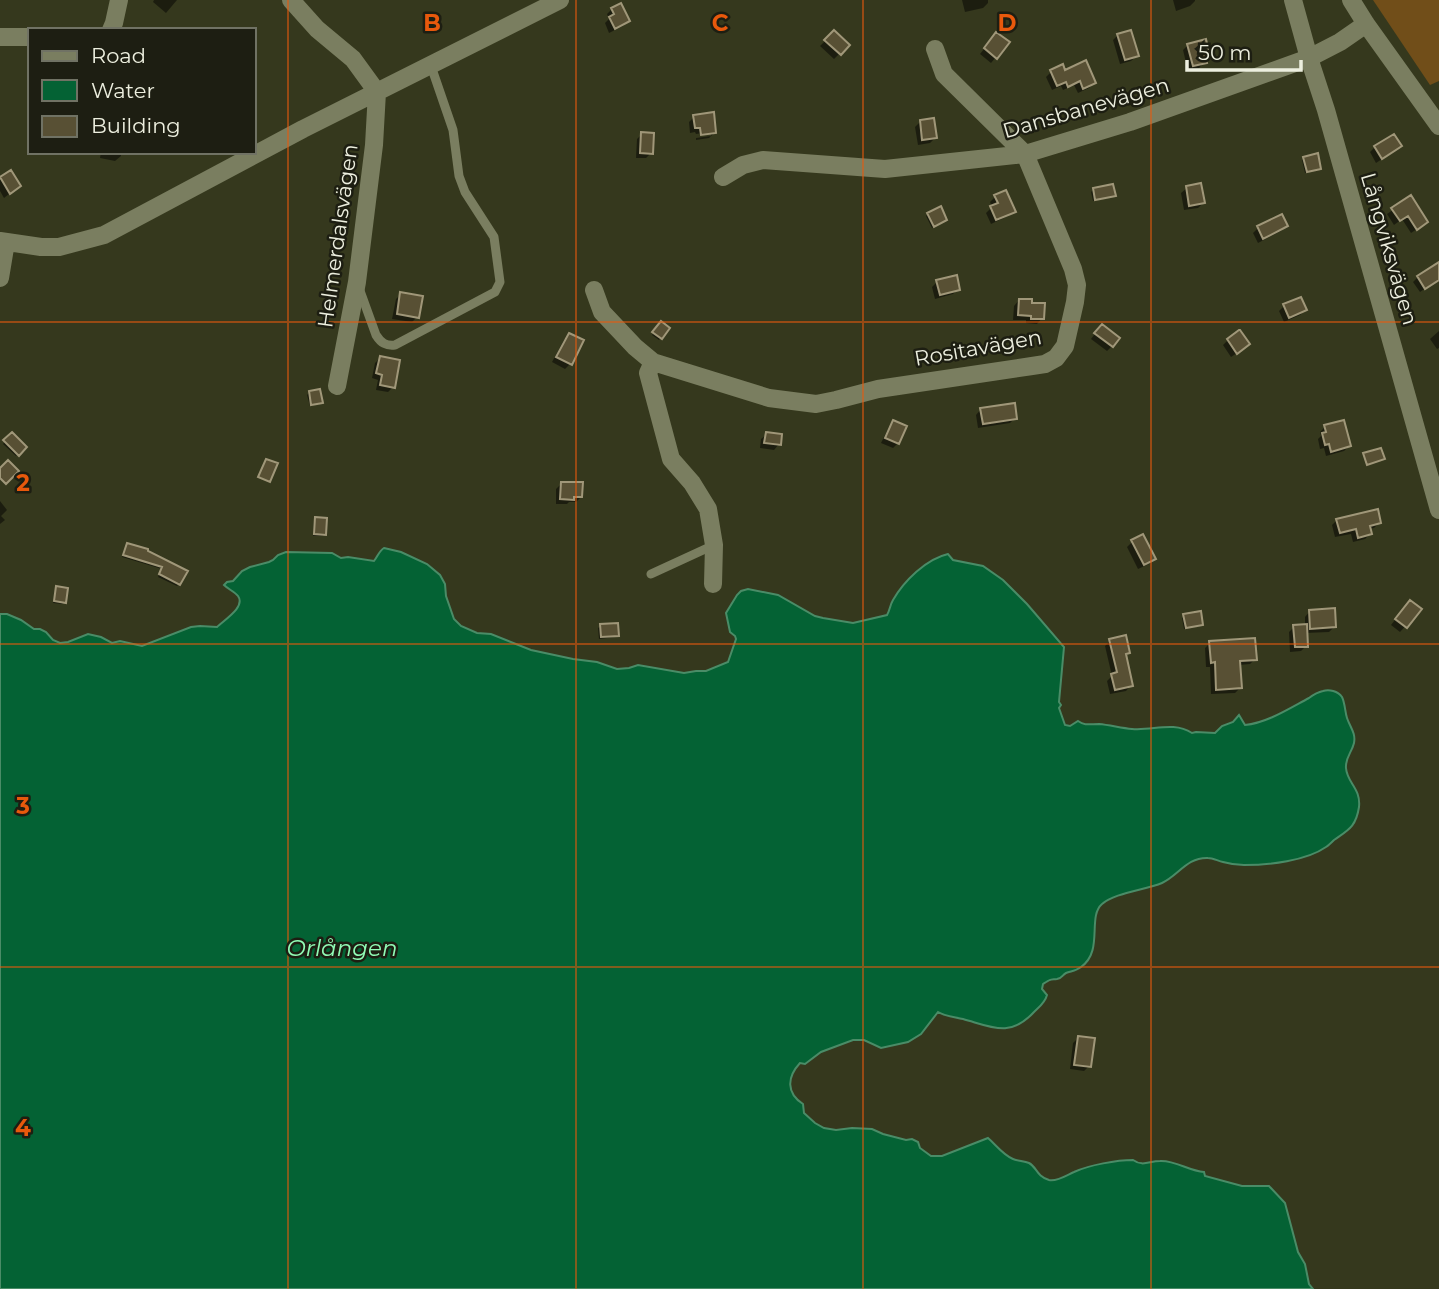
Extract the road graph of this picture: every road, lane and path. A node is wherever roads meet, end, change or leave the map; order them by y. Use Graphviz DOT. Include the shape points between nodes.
graph roads {
  1 [pos="119,0"];
  2 [pos="290,0"];
  3 [pos="560,0"];
  4 [pos="1293,0"];
  5 [pos="1351,0"];
  6 [pos="1366,24"];
  7 [pos="112,28"];
  8 [pos="0,37"];
  9 [pos="28,37"];
  10 [pos="935,49"];
  11 [pos="1309,58"];
  12 [pos="431,66"];
  13 [pos="377,92"];
  14 [pos="1439,126"];
  15 [pos="1025,154"];
  16 [pos="723,177"];
  17 [pos="3,242"];
  18 [pos="0,278"];
  19 [pos="356,282"];
  20 [pos="594,290"];
  21 [pos="653,362"];
  22 [pos="337,386"];
  23 [pos="1439,510"];
  24 [pos="714,545"];
  25 [pos="651,574"];
  26 [pos="713,584"];
  1 -- 7 [label="street"];
  2 -- 13 [label="street" via="353,59"];
  3 -- 12 [label="street, Helmerdalsvägen"];
  4 -- 11 [label="street, Långviksvägen"];
  5 -- 6 [label="street"];
  6 -- 11 [label="street, Dansbanevägen"];
  6 -- 14 [label="street"];
  8 -- 9 [label="street"];
  10 -- 15 [label="street, Rositavägen" via="944,74"];
  11 -- 15 [label="street, Dansbanevägen"];
  11 -- 23 [label="street, Långviksvägen"];
  12 -- 13 [label="street, Helmerdalsvägen"];
  12 -- 19 [label="lane" via="453,130 459,176 494,237 500,282 495,292 395,345 376,335"];
  13 -- 17 [label="street, Helmerdalsvägen" via="104,235 59,247"];
  13 -- 19 [label="street, Helmerdalsvägen"];
  15 -- 16 [label="street, Dansbanevägen" via="885,169 763,160 743,164"];
  15 -- 21 [label="street, Rositavägen" via="1077,285 1065,346 1056,358 1045,364 878,389 816,404 769,398"];
  17 -- 18 [label="street, Helmerdalsvägen"];
  19 -- 22 [label="street, Helmerdalsvägen"];
  20 -- 21 [label="street, Rositavägen" via="602,312"];
  21 -- 24 [label="street" via="648,373 671,459 708,509"];
  24 -- 25 [label="lane"];
  24 -- 26 [label="street"];
}
